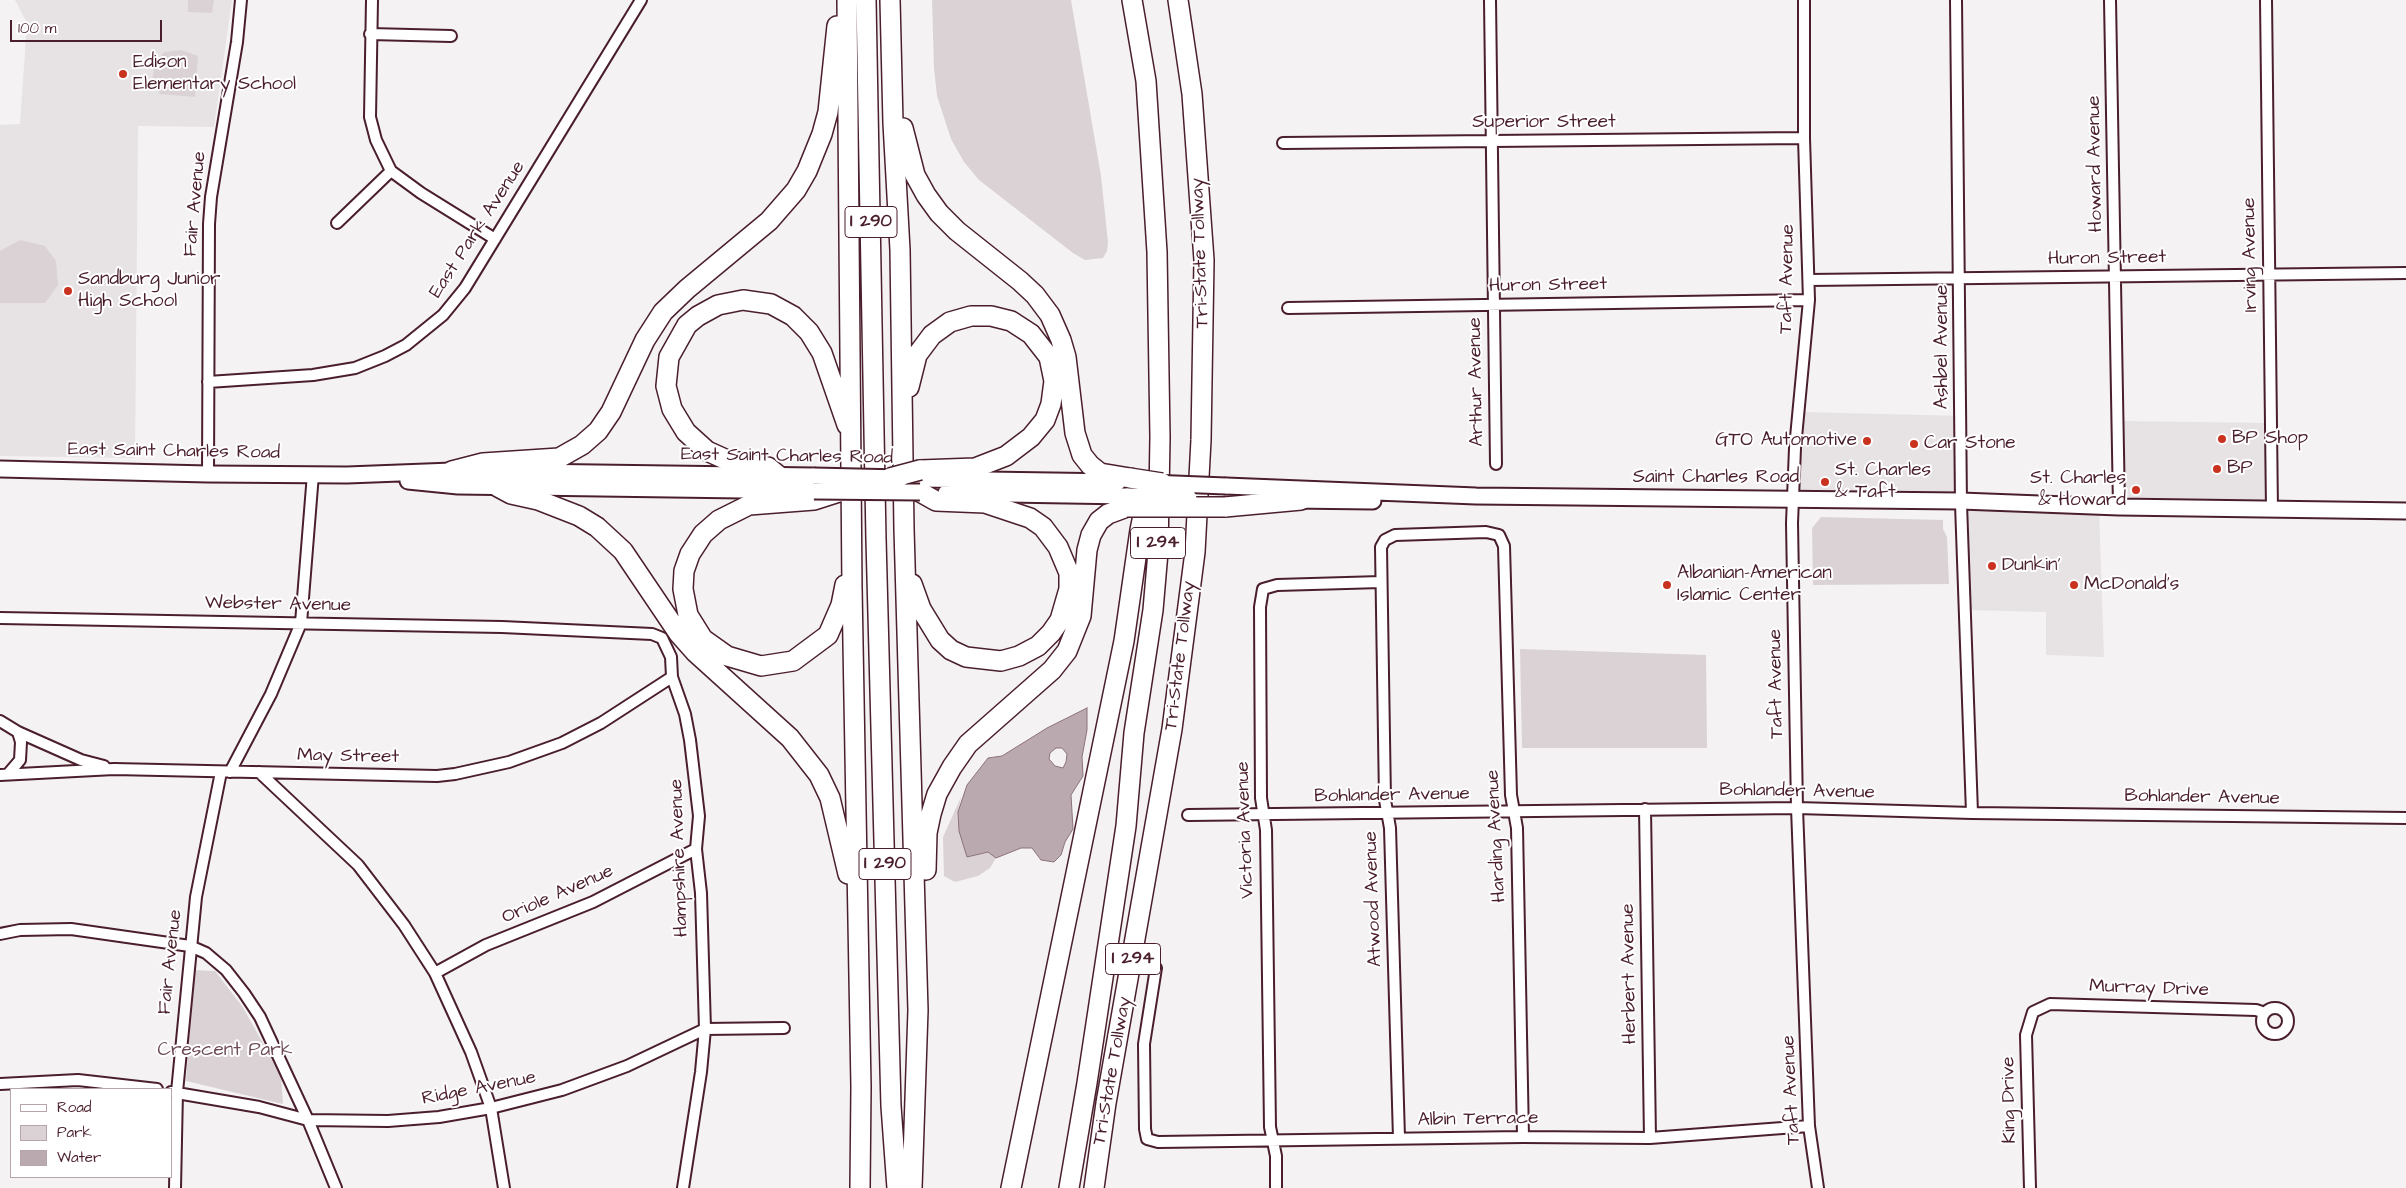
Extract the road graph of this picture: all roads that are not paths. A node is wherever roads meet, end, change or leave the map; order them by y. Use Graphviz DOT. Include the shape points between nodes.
graph roads {
  1 [pos="241,0"];
  2 [pos="372,0"];
  3 [pos="641,0"];
  4 [pos="839,0"];
  5 [pos="847,0"];
  6 [pos="866,0"];
  7 [pos="892,0"];
  8 [pos="1132,0"];
  9 [pos="1178,0"];
  10 [pos="1490,0"];
  11 [pos="1804,0"];
  12 [pos="1956,0"];
  13 [pos="2110,0"];
  14 [pos="2266,0"];
  15 [pos="370,34"];
  16 [pos="451,36"];
  17 [pos="1804,138"];
  18 [pos="1492,140"];
  19 [pos="1284,143"];
  20 [pos="392,171"];
  21 [pos="337,222"];
  22 [pos="495,239"];
  23 [pos="2406,273"];
  24 [pos="2116,275"];
  25 [pos="2269,275"];
  26 [pos="1960,279"];
  27 [pos="1809,280"];
  28 [pos="1808,300"];
  29 [pos="1494,304"];
  30 [pos="1288,308"];
  31 [pos="208,382"];
  32 [pos="903,433"];
  33 [pos="851,436"];
  34 [pos="1160,437"];
  35 [pos="1496,464"];
  36 [pos="0,469"];
  37 [pos="452,471"];
  38 [pos="208,474"];
  39 [pos="313,474"];
  40 [pos="347,475"];
  41 [pos="779,476"];
  42 [pos="890,478"];
  43 [pos="920,480"];
  44 [pos="1162,483"];
  45 [pos="498,487"];
  46 [pos="814,489"];
  47 [pos="842,491"];
  48 [pos="1129,491"];
  49 [pos="1476,496"];
  50 [pos="1225,497"];
  51 [pos="1793,499"];
  52 [pos="1302,500"];
  53 [pos="1961,501"];
  54 [pos="2119,507"];
  55 [pos="2272,510"];
  56 [pos="2406,511"];
  57 [pos="1385,540"];
  58 [pos="852,550"];
  59 [pos="906,571"];
  60 [pos="1380,582"];
  61 [pos="0,618"];
  62 [pos="301,623"];
  63 [pos="555,629"];
  64 [pos="672,677"];
  65 [pos="0,721"];
  66 [pos="18,732"];
  67 [pos="114,769"];
  68 [pos="225,772"];
  69 [pos="259,772"];
  70 [pos="4,774"];
  71 [pos="1797,808"];
  72 [pos="1645,809"];
  73 [pos="1515,812"];
  74 [pos="1388,813"];
  75 [pos="1972,813"];
  76 [pos="1263,814"];
  77 [pos="1188,815"];
  78 [pos="2406,818"];
  79 [pos="696,849"];
  80 [pos="0,934"];
  81 [pos="190,946"];
  82 [pos="859,963"];
  83 [pos="1156,968"];
  84 [pos="435,973"];
  85 [pos="918,1010"];
  86 [pos="2033,1012"];
  87 [pos="2265,1013"];
  88 [pos="784,1028"];
  89 [pos="704,1029"];
  90 [pos="0,1084"];
  91 [pos="148,1088"];
  92 [pos="174,1092"];
  93 [pos="490,1108"];
  94 [pos="308,1120"];
  95 [pos="1809,1126"];
  96 [pos="1523,1137"];
  97 [pos="1399,1138"];
  98 [pos="1650,1138"];
  99 [pos="1275,1140"];
  100 [pos="175,1188"];
  101 [pos="336,1188"];
  102 [pos="504,1188"];
  103 [pos="683,1188"];
  104 [pos="860,1188"];
  105 [pos="897,1188"];
  106 [pos="912,1188"];
  107 [pos="1011,1188"];
  108 [pos="1069,1188"];
  109 [pos="1094,1188"];
  110 [pos="1276,1188"];
  111 [pos="1818,1188"];
  112 [pos="2030,1188"];
  1 -- 31 [label="street, Fair Avenue" via="211,197"];
  2 -- 15 [label="street"];
  3 -- 22 [label="street, East Park Avenue"];
  4 -- 37 [label="highway" via="832,80 822,134 807,171 782,207 663,312 598,431 559,458 483,463"];
  5 -- 33 [label="highway, I 290"];
  6 -- 105 [label="highway, I 290" via="878,609 891,1106"];
  7 -- 32 [label="highway"];
  7 -- 48 [label="highway" via="903,129 915,175 939,213 1020,281 1050,315 1066,357 1075,433 1082,455 1100,473"];
  8 -- 34 [label="highway, Tri-State Tollway / I 294" via="1144,62 1148,109 1157,252"];
  9 -- 109 [label="highway, Tri-State Tollway / I 294" via="1192,94 1204,260 1201,440 1195,552 1172,729"];
  10 -- 18 [label="street, Arthur Avenue"];
  11 -- 17 [label="street, Taft Avenue"];
  12 -- 26 [label="street, Ashbel Avenue"];
  13 -- 24 [label="street, Howard Avenue"];
  14 -- 25 [label="street, Irving Avenue"];
  15 -- 16 [label="street"];
  15 -- 20 [label="street" via="370,117 376,140"];
  17 -- 18 [label="street, Superior Street"];
  17 -- 27 [label="street, Taft Avenue"];
  18 -- 19 [label="street, Superior Street"];
  18 -- 29 [label="street, Arthur Avenue"];
  20 -- 21 [label="street"];
  20 -- 22 [label="street"];
  22 -- 31 [label="street, East Park Avenue" via="443,315 386,356 338,372"];
  23 -- 25 [label="street, Huron Street"];
  24 -- 25 [label="street, Huron Street"];
  24 -- 26 [label="street, Huron Street"];
  24 -- 54 [label="street, Howard Avenue"];
  25 -- 55 [label="street, Irving Avenue"];
  26 -- 27 [label="street, Huron Street"];
  26 -- 53 [label="street, Ashbel Avenue"];
  27 -- 28 [label="street, Taft Avenue"];
  28 -- 29 [label="street, Huron Street"];
  28 -- 51 [label="street, Taft Avenue"];
  29 -- 30 [label="street, Huron Street"];
  29 -- 35 [label="street, Arthur Avenue"];
  31 -- 38 [label="street, Fair Avenue"];
  32 -- 43 [label="highway" via="917,356 932,335 950,322 971,316 1011,321 1032,334 1049,357 1054,381 1051,404 1045,420 1031,437 1006,456 974,468"];
  32 -- 59 [label="highway"];
  33 -- 41 [label="highway" via="822,353 802,323 782,309 757,301 734,300 708,309 686,325 671,352 666,386 672,409 691,438 712,454 744,464 768,467"];
  33 -- 58 [label="highway, I 290"];
  34 -- 107 [label="highway" via="1140,530 1124,641"];
  34 -- 108 [label="highway, Tri-State Tollway / I 294" via="1158,552 1153,610 1134,733 1126,826"];
  36 -- 38 [label="main road, East Saint Charles Road"];
  37 -- 40 [label="main road, East Saint Charles Road"];
  37 -- 41 [label="main road, East Saint Charles Road"];
  38 -- 39 [label="main road, East Saint Charles Road"];
  39 -- 40 [label="main road, East Saint Charles Road"];
  39 -- 62 [label="street, Fair Avenue"];
  40 -- 45 [label="main road, East Saint Charles Road" via="453,486"];
  41 -- 46 [label="main road, East Saint Charles Road"];
  42 -- 43 [label="highway, bridge"];
  42 -- 46 [label="main road, East Saint Charles Road, bridge"];
  43 -- 47 [label="main road, East Saint Charles Road, bridge"];
  43 -- 48 [label="main road, East Saint Charles Road"];
  43 -- 59 [label="highway" via="936,500 985,503 1030,518 1043,527 1065,560 1067,599 1060,620 1038,646 1001,661 966,657 940,640 921,609"];
  44 -- 48 [label="highway, bridge"];
  44 -- 50 [label="main road, bridge"];
  45 -- 46 [label="main road, East Saint Charles Road"];
  45 -- 82 [label="highway" via="579,516 611,538 695,652 806,756 830,798 846,856"];
  46 -- 47 [label="highway, bridge"];
  46 -- 58 [label="highway" via="749,505 719,520 703,534 690,554 683,580 685,606 697,632 727,656 761,666 792,661 828,634 841,605"];
  48 -- 50 [label="highway, bridge"];
  48 -- 85 [label="highway" via="1099,521 1091,534 1081,616 1067,651 1052,670 968,744 937,794 927,833 926,987"];
  49 -- 50 [label="main road, Saint Charles Road"];
  49 -- 51 [label="main road, Saint Charles Road"];
  49 -- 52 [label="main road, Saint Charles Road" via="1374,502"];
  50 -- 52 [label="highway"];
  51 -- 53 [label="main road, Saint Charles Road"];
  51 -- 71 [label="street, Taft Avenue"];
  53 -- 54 [label="main road, Saint Charles Road"];
  53 -- 75 [label="street, Ashbel Avenue"];
  54 -- 55 [label="main road, Saint Charles Road"];
  55 -- 56 [label="main road, Saint Charles Road"];
  57 -- 60 [label="street, Atwood Avenue" via="1381,547"];
  57 -- 73 [label="street, Harding Avenue" via="1395,534 1486,532 1499,535 1504,546 1511,795"];
  58 -- 82 [label="highway, I 290"];
  59 -- 85 [label="highway"];
  60 -- 74 [label="street, Atwood Avenue" via="1385,800"];
  60 -- 76 [label="street, Victoria Avenue" via="1277,585 1263,589 1260,607"];
  61 -- 62 [label="street, Webster Avenue"];
  62 -- 63 [label="street, Webster Avenue"];
  62 -- 68 [label="street, Fair Avenue" via="271,694"];
  63 -- 64 [label="street, Hampshire Avenue" via="652,634 662,638 670,651"];
  64 -- 69 [label="street, May Street" via="580,734 536,753 482,769 437,776"];
  64 -- 79 [label="street, Hampshire Avenue" via="690,740 699,816"];
  65 -- 66 [label="street"];
  66 -- 67 [label="street" via="81,760"];
  66 -- 70 [label="street" via="22,742 20,760"];
  67 -- 68 [label="street, May Street"];
  67 -- 70 [label="street, May Street"];
  68 -- 69 [label="street, May Street"];
  68 -- 81 [label="street, Fair Avenue" via="201,863"];
  69 -- 84 [label="street" via="358,865 404,925"];
  71 -- 72 [label="street, Bohlander Avenue"];
  71 -- 75 [label="street, Bohlander Avenue"];
  71 -- 95 [label="street, Taft Avenue"];
  72 -- 73 [label="street, Bohlander Avenue"];
  72 -- 98 [label="street, Herbert Avenue"];
  73 -- 74 [label="street, Bohlander Avenue"];
  73 -- 96 [label="street, Harding Avenue"];
  74 -- 76 [label="street, Bohlander Avenue"];
  74 -- 97 [label="street, Atwood Avenue"];
  75 -- 78 [label="street, Bohlander Avenue"];
  76 -- 77 [label="street, Bohlander Avenue"];
  76 -- 99 [label="street, Victoria Avenue" via="1266,830 1270,1127"];
  79 -- 84 [label="street, Oriole Avenue" via="592,902 486,945"];
  79 -- 89 [label="street, Hampshire Avenue" via="701,893"];
  80 -- 81 [label="street" via="71,929"];
  81 -- 92 [label="street, Fair Avenue"];
  81 -- 94 [label="street" via="206,953 226,970 244,993 278,1051"];
  82 -- 104 [label="highway, I 290"];
  83 -- 99 [label="street, Albin Terrace" via="1144,1044 1147,1139 1158,1142"];
  84 -- 93 [label="street" via="471,1052"];
  85 -- 106 [label="highway"];
  86 -- 87 [label="street, Murray Drive" via="2050,1004 2256,1010"];
  86 -- 112 [label="street, King Drive" via="2026,1035"];
  88 -- 89 [label="street, Ridge Avenue"];
  89 -- 93 [label="street, Ridge Avenue" via="584,1083"];
  89 -- 103 [label="street, Hampshire Avenue" via="702,1072"];
  90 -- 91 [label="street" via="78,1080"];
  92 -- 94 [label="street, Ridge Avenue" via="259,1107"];
  92 -- 100 [label="street, Fair Avenue"];
  93 -- 94 [label="street, Ridge Avenue" via="388,1121"];
  93 -- 102 [label="street"];
  94 -- 101 [label="street"];
  95 -- 98 [label="street, Albin Terrace"];
  95 -- 111 [label="street, Taft Avenue"];
  96 -- 97 [label="street, Albin Terrace"];
  96 -- 98 [label="street, Albin Terrace"];
  97 -- 99 [label="street, Albin Terrace"];
  99 -- 110 [label="street, Victoria Avenue"];
}
